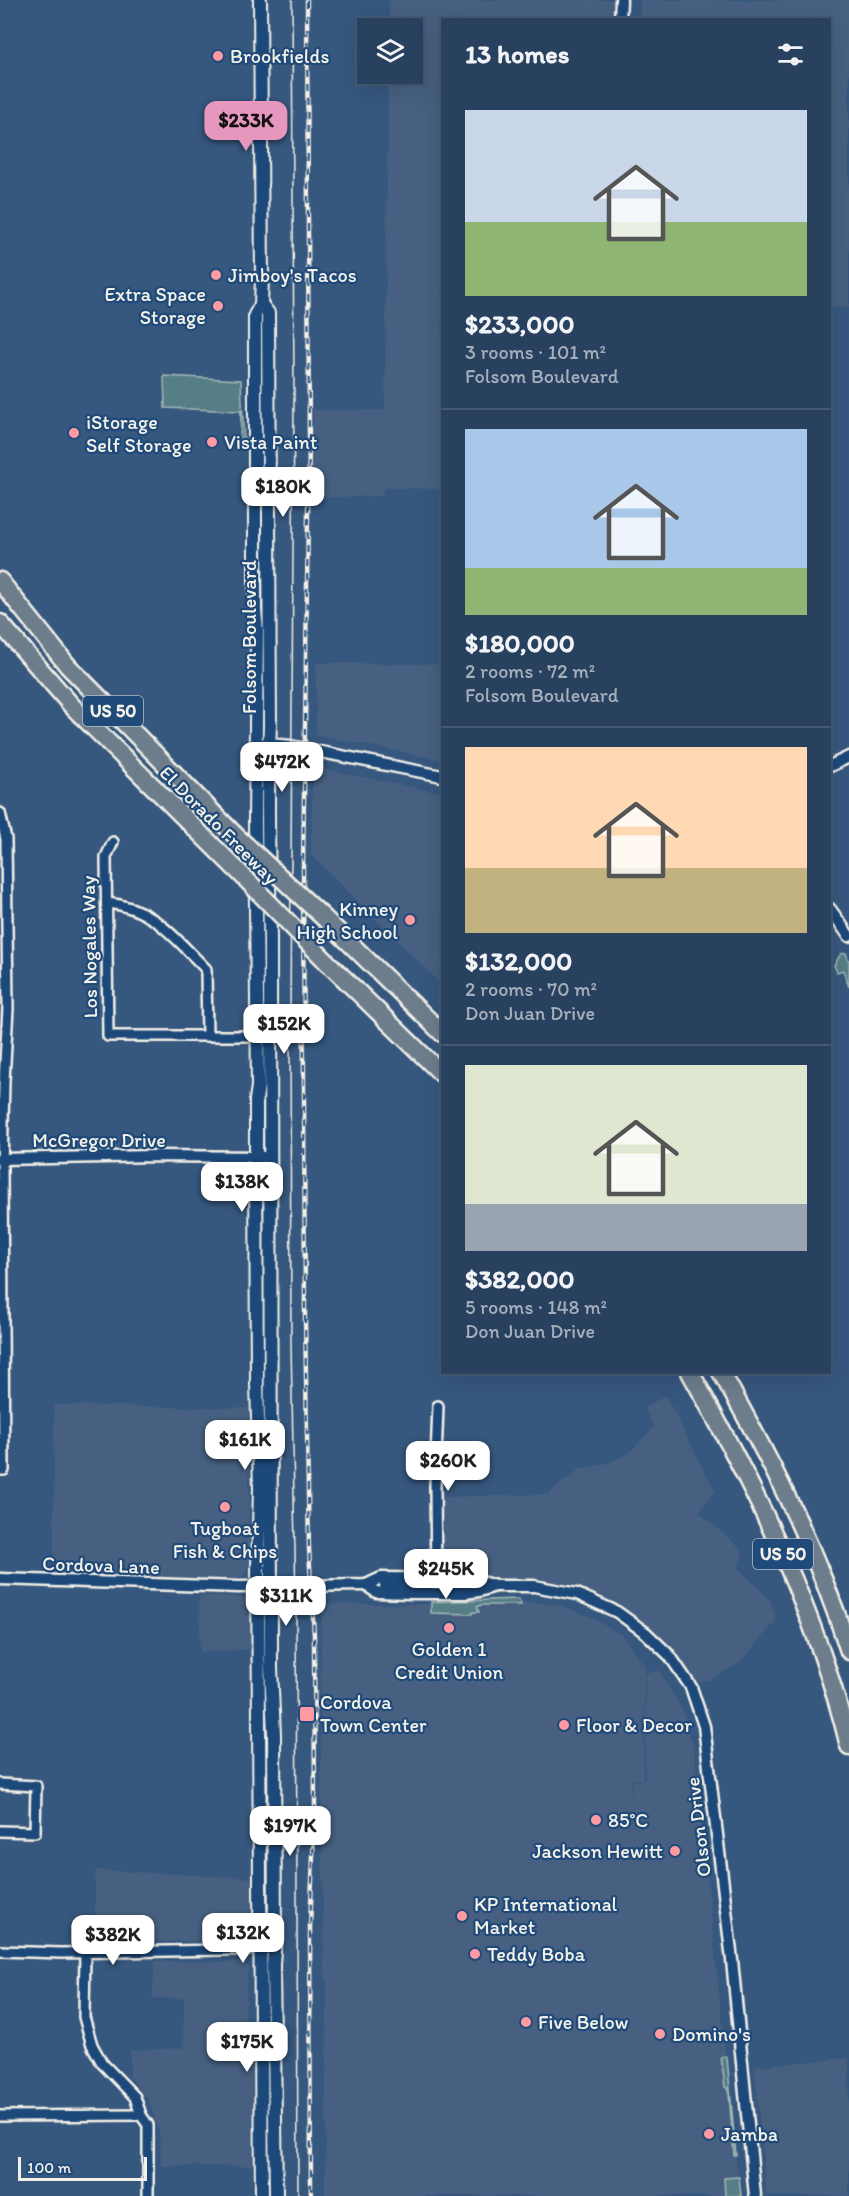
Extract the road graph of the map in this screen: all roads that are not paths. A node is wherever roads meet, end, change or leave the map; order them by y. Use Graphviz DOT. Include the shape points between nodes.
graph roads {
  1 [pos="260,0"];
  2 [pos="621,0"];
  3 [pos="620,18"];
  4 [pos="261,304"];
  5 [pos="258,473"];
  6 [pos="268,507"];
  7 [pos="0,581"];
  8 [pos="0,623"];
  9 [pos="262,743"];
  10 [pos="849,757"];
  11 [pos="831,766"];
  12 [pos="441,776"];
  13 [pos="0,813"];
  14 [pos="113,842"];
  15 [pos="4,872"];
  16 [pos="107,903"];
  17 [pos="831,910"];
  18 [pos="849,936"];
  19 [pos="4,979"];
  20 [pos="441,1032"];
  21 [pos="207,1036"];
  22 [pos="263,1036"];
  23 [pos="441,1073"];
  24 [pos="255,1157"];
  25 [pos="269,1157"];
  26 [pos="1,1159"];
  27 [pos="691,1374"];
  28 [pos="722,1374"];
  29 [pos="257,1383"];
  30 [pos="438,1406"];
  31 [pos="272,1431"];
  32 [pos="0,1470"];
  33 [pos="436,1578"];
  34 [pos="0,1580"];
  35 [pos="272,1585"];
  36 [pos="366,1585"];
  37 [pos="259,1586"];
  38 [pos="495,1586"];
  39 [pos="376,1592"];
  40 [pos="479,1592"];
  41 [pos="849,1651"];
  42 [pos="849,1746"];
  43 [pos="259,1759"];
  44 [pos="0,1784"];
  45 [pos="0,1831"];
  46 [pos="274,1854"];
  47 [pos="267,1950"];
  48 [pos="0,1951"];
  49 [pos="85,1953"];
  50 [pos="141,2115"];
  51 [pos="0,2116"];
  52 [pos="148,2196"];
  53 [pos="262,2196"];
  54 [pos="276,2196"];
  55 [pos="755,2196"];
  1 -- 4 [label="main road, Folsom Boulevard"];
  2 -- 3 [label="street"];
  4 -- 5 [label="main road, Folsom Boulevard" via="255,315 254,454 261,460"];
  4 -- 6 [label="main road, Folsom Boulevard" via="268,313"];
  5 -- 6 [label="main road" via="261,495"];
  5 -- 9 [label="main road, Folsom Boulevard" via="255,610"];
  6 -- 9 [label="main road, Folsom Boulevard"];
  7 -- 20 [label="highway, El Dorado Freeway / US 50, bridge" via="68,666"];
  8 -- 23 [label="highway, El Dorado Freeway / US 50, bridge" via="72,706"];
  9 -- 12 [label="street"];
  9 -- 22 [label="main road, Folsom Boulevard"];
  10 -- 11 [label="street"];
  13 -- 15 [label="street" via="6,833"];
  14 -- 16 [label="street, Los Nogales Way" via="106,856"];
  15 -- 19 [label="street"];
  16 -- 21 [label="street" via="145,913 206,969"];
  16 -- 21 [label="street, Los Nogales Way" via="108,1036"];
  17 -- 18 [label="street"];
  19 -- 26 [label="street"];
  21 -- 22 [label="street, Los Nogales Way"];
  22 -- 24 [label="main road, Folsom Boulevard"];
  22 -- 25 [label="main road, Folsom Boulevard" via="271,1089"];
  24 -- 25 [label="street, McGregor Drive"];
  24 -- 26 [label="street, McGregor Drive"];
  24 -- 29 [label="main road, Folsom Boulevard"];
  25 -- 31 [label="main road, Folsom Boulevard"];
  26 -- 32 [label="street" via="4,1470"];
  27 -- 42 [label="highway, US 50" via="737,1456 778,1542 814,1630"];
  28 -- 41 [label="highway, US 50" via="805,1534"];
  29 -- 31 [label="main road" via="264,1388 266,1420"];
  29 -- 37 [label="main road, Folsom Boulevard"];
  30 -- 33 [label="street"];
  31 -- 35 [label="main road, Folsom Boulevard"];
  33 -- 36 [label="street, Olson Drive" via="381,1578"];
  33 -- 38 [label="street, Olson Drive" via="471,1579"];
  33 -- 39 [label="street" via="423,1585 386,1585"];
  33 -- 40 [label="street" via="445,1585 472,1587"];
  34 -- 37 [label="street, Cordova Lane"];
  35 -- 36 [label="street, Olson Drive"];
  35 -- 37 [label="street, Cordova Lane"];
  35 -- 46 [label="main road, Folsom Boulevard"];
  36 -- 39 [label="street"];
  37 -- 43 [label="main road, Folsom Boulevard"];
  38 -- 40 [label="street, Olson Drive"];
  38 -- 55 [label="street, Olson Drive" via="534,1586 577,1594 617,1612 670,1656 691,1687 704,1726"];
  39 -- 40 [label="street, Olson Drive"];
  43 -- 46 [label="main road" via="268,1773 268,1847"];
  43 -- 47 [label="main road, Folsom Boulevard"];
  44 -- 45 [label="street" via="36,1786 35,1832"];
  46 -- 47 [label="main road, Folsom Boulevard"];
  47 -- 49 [label="street"];
  47 -- 53 [label="main road, Folsom Boulevard"];
  47 -- 54 [label="main road, Folsom Boulevard"];
  48 -- 49 [label="street"];
  49 -- 50 [label="street" via="84,2017 90,2038 102,2063 135,2097"];
  50 -- 51 [label="street"];
  50 -- 52 [label="street" via="148,2125"];
}
